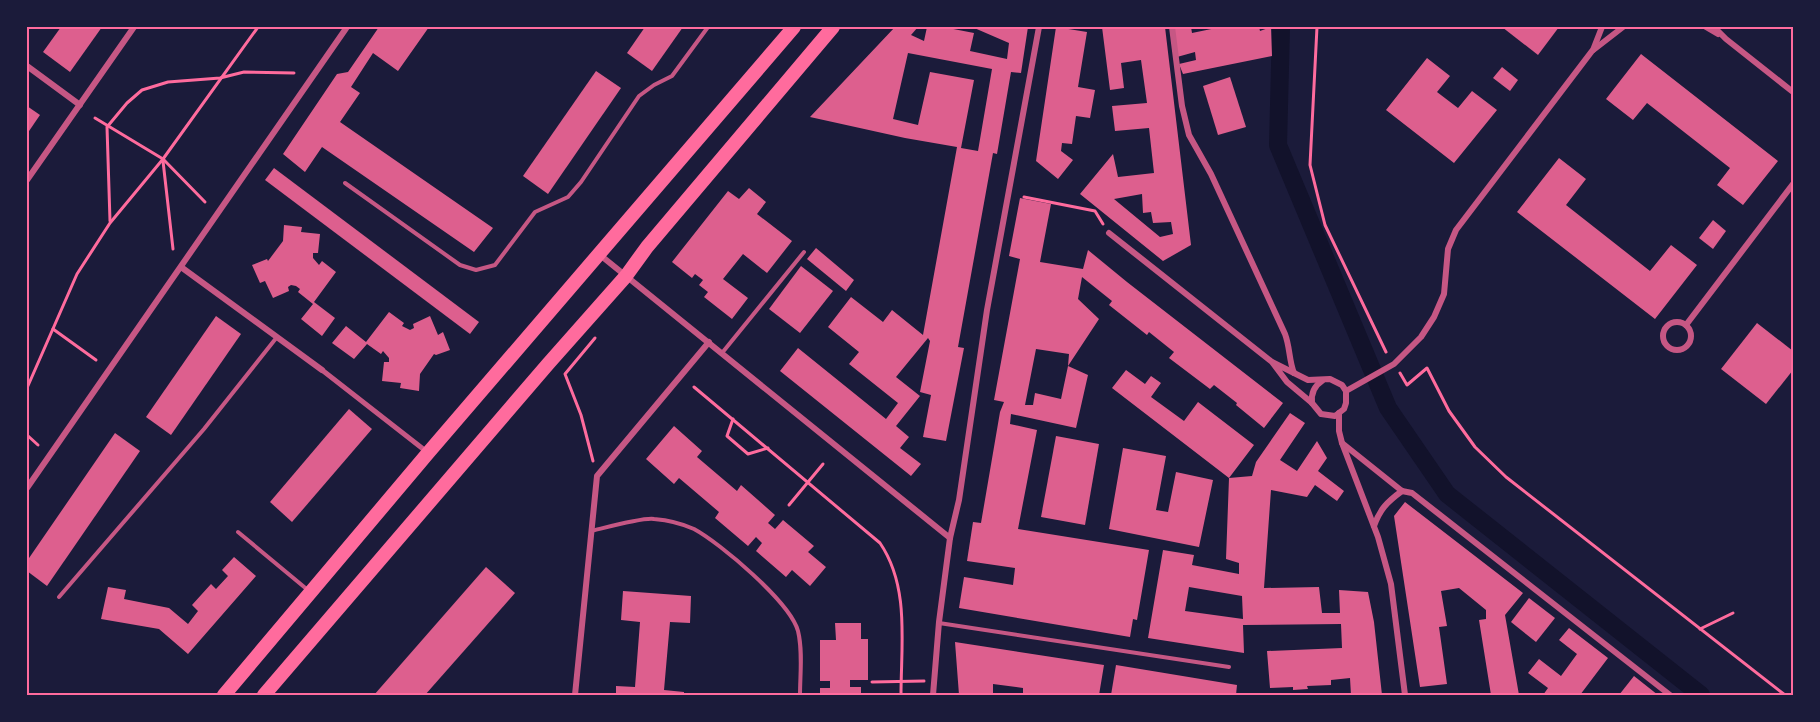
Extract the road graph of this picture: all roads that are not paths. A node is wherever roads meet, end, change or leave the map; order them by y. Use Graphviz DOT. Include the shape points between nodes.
graph roads {
  1 [pos="134,27"];
  2 [pos="347,27"];
  3 [pos="708,27"];
  4 [pos="794,27"];
  5 [pos="833,27"];
  6 [pos="1038,27"];
  7 [pos="1172,27"];
  8 [pos="1602,27"];
  9 [pos="1623,27"];
  10 [pos="1706,27"];
  11 [pos="1714,27"];
  12 [pos="1726,39"];
  13 [pos="1592,51"];
  14 [pos="27,66"];
  15 [pos="1793,92"];
  16 [pos="80,105"];
  17 [pos="27,180"];
  18 [pos="345,183"];
  19 [pos="1793,184"];
  20 [pos="1109,233"];
  21 [pos="804,252"];
  22 [pos="600,254"];
  23 [pos="181,267"];
  24 [pos="626,276"];
  25 [pos="1686,325"];
  26 [pos="277,337"];
  27 [pos="709,342"];
  28 [pos="722,353"];
  29 [pos="1272,362"];
  30 [pos="322,370"];
  31 [pos="1294,374"];
  32 [pos="1323,380"];
  33 [pos="1346,391"];
  34 [pos="1312,403"];
  35 [pos="1339,413"];
  36 [pos="1342,443"];
  37 [pos="428,453"];
  38 [pos="27,488"];
  39 [pos="1402,491"];
  40 [pos="1374,526"];
  41 [pos="591,531"];
  42 [pos="238,532"];
  43 [pos="950,538"];
  44 [pos="310,593"];
  45 [pos="58,597"];
  46 [pos="939,622"];
  47 [pos="1229,667"];
  48 [pos="224,695"];
  49 [pos="264,695"];
  50 [pos="575,695"];
  51 [pos="800,695"];
  52 [pos="933,695"];
  53 [pos="1405,695"];
  54 [pos="1670,695"];
  1 -- 16 [label="street"];
  2 -- 23 [label="street"];
  3 -- 18 [label="lane" via="672,76 639,96 568,197 535,212 495,265 476,270 460,265"];
  4 -- 22 [label="main road"];
  5 -- 24 [label="main road"];
  6 -- 43 [label="street"];
  7 -- 31 [label="street" via="1189,135 1285,334"];
  8 -- 13 [label="street"];
  9 -- 13 [label="street"];
  10 -- 12 [label="street"];
  11 -- 12 [label="street"];
  12 -- 15 [label="street"];
  13 -- 33 [label="street" via="1456,230 1448,249 1444,294 1421,337 1394,364"];
  14 -- 16 [label="street"];
  16 -- 17 [label="street"];
  19 -- 25 [label="street"];
  20 -- 29 [label="street"];
  21 -- 28 [label="lane"];
  22 -- 24 [label="street"];
  22 -- 37 [label="main road"];
  23 -- 26 [label="street"];
  23 -- 38 [label="street"];
  24 -- 27 [label="street"];
  24 -- 49 [label="main road"];
  25 -- 25 [label="street" via="1677,321 1668,324 1663,337 1666,345 1676,350 1689,343 1691,333"];
  26 -- 30 [label="street"];
  26 -- 45 [label="lane" via="204,429"];
  27 -- 28 [label="street"];
  27 -- 41 [label="street" via="597,476"];
  28 -- 43 [label="street"];
  29 -- 31 [label="street"];
  29 -- 34 [label="street" via="1287,382"];
  30 -- 37 [label="street"];
  31 -- 32 [label="street" via="1308,380"];
  32 -- 33 [label="street" via="1337,381"];
  32 -- 34 [label="street" via="1312,393"];
  33 -- 35 [label="street" via="1346,403"];
  34 -- 35 [label="street" via="1321,414"];
  35 -- 36 [label="street"];
  36 -- 39 [label="street"];
  36 -- 40 [label="street"];
  37 -- 44 [label="main road"];
  39 -- 40 [label="street" via="1380,510"];
  39 -- 54 [label="street" via="1412,493"];
  40 -- 53 [label="street" via="1391,584"];
  41 -- 50 [label="street"];
  41 -- 51 [label="lane" via="651,518 692,528 708,538 758,579 798,630"];
  42 -- 44 [label="lane"];
  43 -- 46 [label="street"];
  44 -- 48 [label="main road"];
  46 -- 47 [label="lane"];
  46 -- 52 [label="street"];
}
